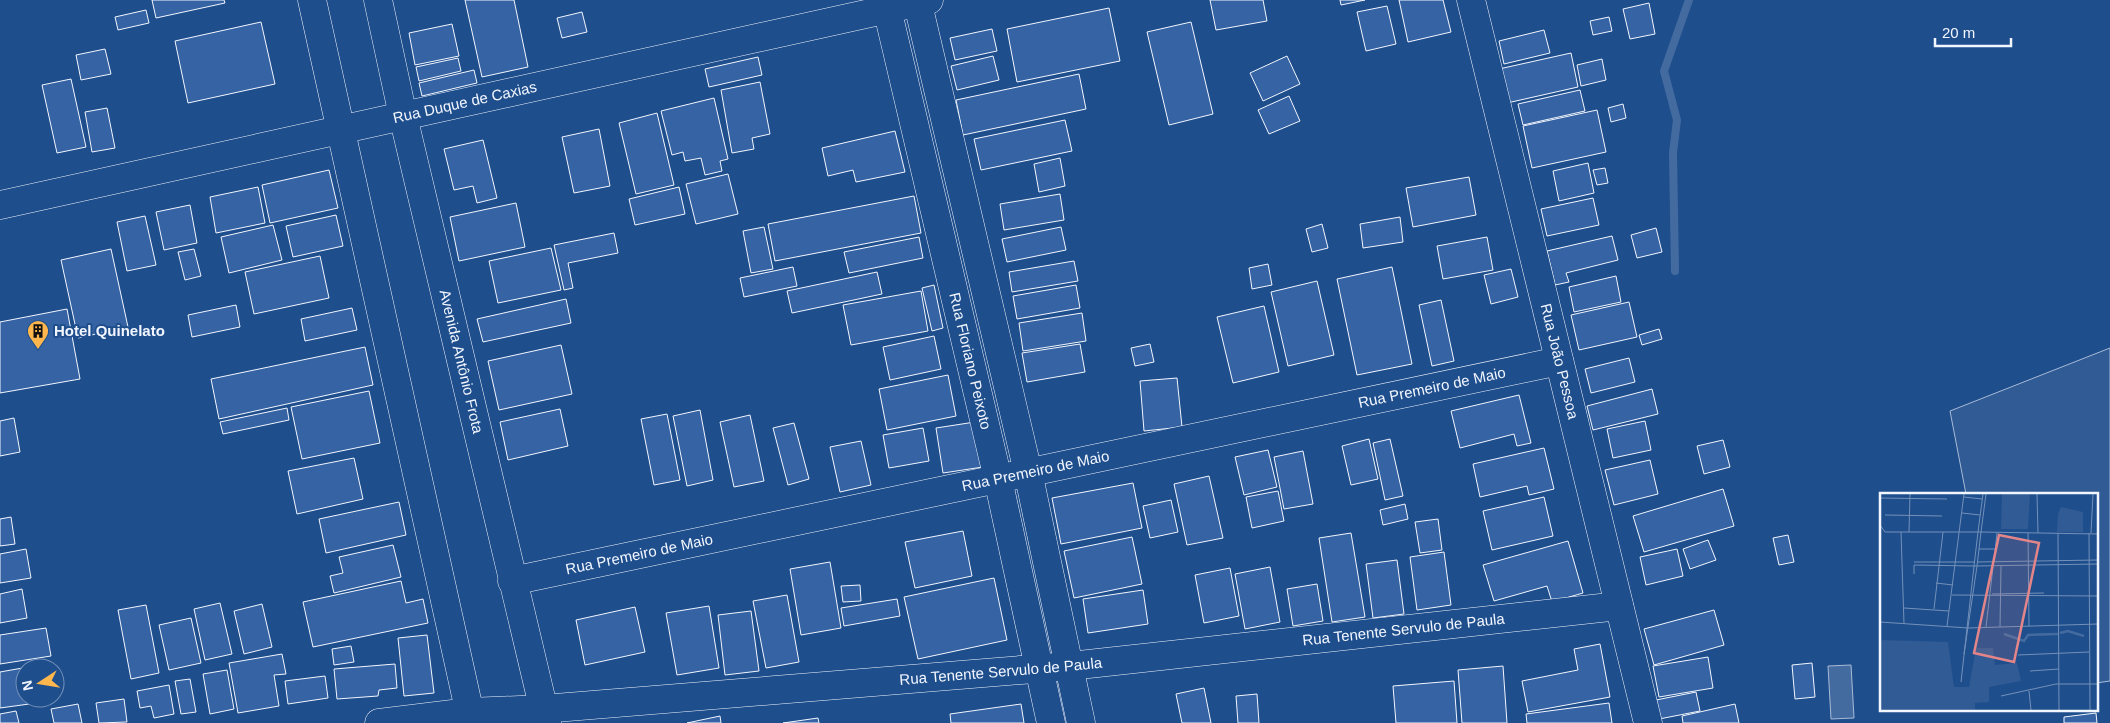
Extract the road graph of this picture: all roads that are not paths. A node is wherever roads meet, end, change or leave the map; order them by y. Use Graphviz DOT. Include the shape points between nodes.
graph roads {
  1 [pos="312,0"];
  2 [pos="378,0"];
  3 [pos="1471,0"];
  4 [pos="921,1"];
  5 [pos="886,4"];
  6 [pos="403,116"];
  7 [pos="341,130"];
  8 [pos="0,205"];
  9 [pos="1560,361"];
  10 [pos="1028,472"];
  11 [pos="998,479"];
  12 [pos="512,581"];
  13 [pos="1619,606"];
  14 [pos="1070,666"];
  15 [pos="1039,668"];
  16 [pos="545,716"];
  17 [pos="471,717"];
  18 [pos="379,723"];
  19 [pos="1051,723"];
  20 [pos="1081,723"];
  21 [pos="1648,723"];
  1 -- 7 [label="street"];
  2 -- 6 [label="street, Avenida Antônio Frota"];
  3 -- 9 [label="street, Rua João Pessoa"];
  4 -- 5 [label="street, Rua Duque de Caxias"];
  4 -- 10 [label="street, Rua Floriano Peixoto"];
  5 -- 6 [label="street, Rua Duque de Caxias"];
  5 -- 11 [label="street, Rua Floriano Peixoto"];
  6 -- 7 [label="street, Rua Duque de Caxias"];
  6 -- 12 [label="street, Avenida Antônio Frota"];
  7 -- 8 [label="street, Rua Duque de Caxias"];
  7 -- 17 [label="street"];
  9 -- 10 [label="street, Rua Premeiro de Maio"];
  9 -- 13 [label="street, Rua João Pessoa"];
  10 -- 11 [label="street, Rua Premeiro de Maio"];
  10 -- 14 [label="street, Rua Floriano Peixoto"];
  11 -- 12 [label="street, Rua Premeiro de Maio"];
  11 -- 15 [label="street, Rua Floriano Peixoto"];
  12 -- 16 [label="street, Avenida Antônio Frota"];
  13 -- 14 [label="street, Rua Tenente Servulo de Paula"];
  13 -- 21 [label="street, Rua João Pessoa"];
  14 -- 15 [label="street, Rua Tenente Servulo de Paula"];
  14 -- 20 [label="street, Rua Floriano Peixoto"];
  15 -- 16 [label="street, Rua Tenente Servulo de Paula"];
  15 -- 19 [label="street, Rua Floriano Peixoto"];
  16 -- 17 [label="street, Rua Tenente Servulo de Paula"];
  17 -- 18 [label="street, Rua Tenente Servulo de Paula"];
}
